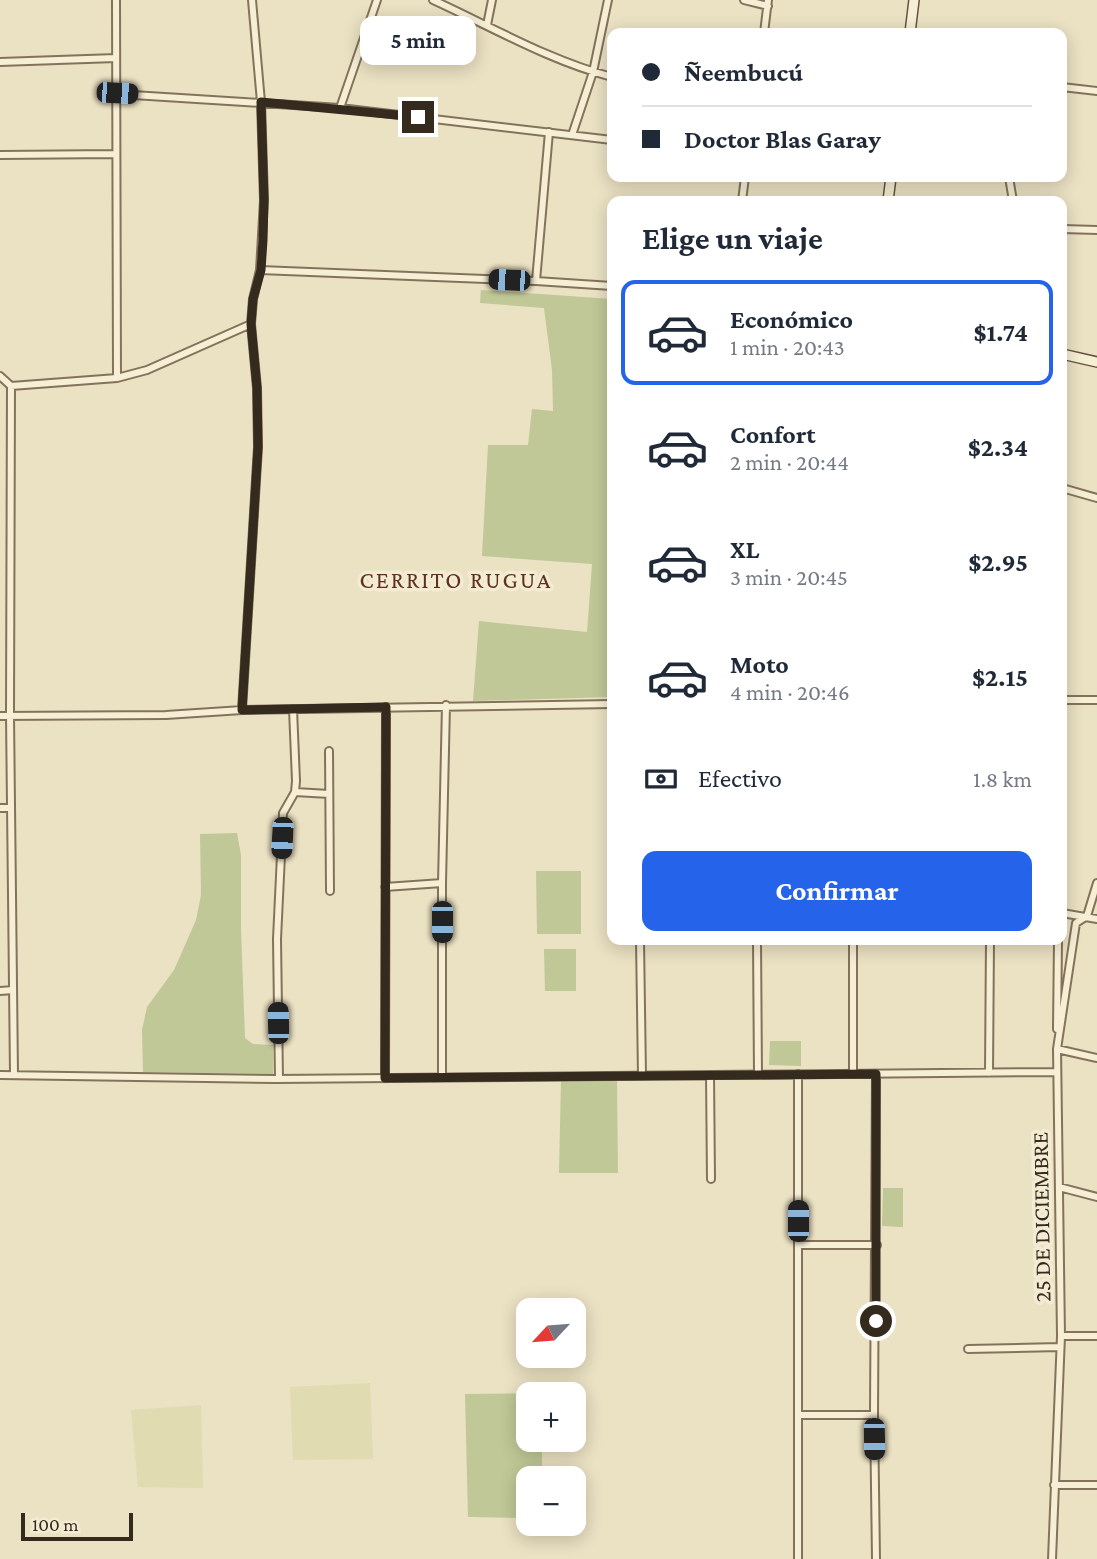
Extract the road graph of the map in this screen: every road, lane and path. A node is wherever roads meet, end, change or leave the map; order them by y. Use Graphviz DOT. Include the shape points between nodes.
graph roads {
  1 [pos="116,0"];
  2 [pos="252,0"];
  3 [pos="377,0"];
  4 [pos="433,0"];
  5 [pos="492,0"];
  6 [pos="608,0"];
  7 [pos="744,0"];
  8 [pos="914,0"];
  9 [pos="768,3"];
  10 [pos="487,25"];
  11 [pos="765,28"];
  12 [pos="911,28"];
  13 [pos="116,58"];
  14 [pos="0,62"];
  15 [pos="593,72"];
  16 [pos="607,76"];
  17 [pos="1067,88"];
  18 [pos="1097,91"];
  19 [pos="117,93"];
  20 [pos="261,102"];
  21 [pos="340,108"];
  22 [pos="549,132"];
  23 [pos="572,135"];
  24 [pos="607,139"];
  25 [pos="115,153"];
  26 [pos="0,155"];
  27 [pos="1067,229"];
  28 [pos="1097,230"];
  29 [pos="261,270"];
  30 [pos="537,281"];
  31 [pos="607,286"];
  32 [pos="251,324"];
  33 [pos="1067,355"];
  34 [pos="1097,362"];
  35 [pos="0,376"];
  36 [pos="117,378"];
  37 [pos="11,386"];
  38 [pos="0,435"];
  39 [pos="11,435"];
  40 [pos="1067,489"];
  41 [pos="1097,498"];
  42 [pos="11,523"];
  43 [pos="0,525"];
  44 [pos="10,613"];
  45 [pos="0,614"];
  46 [pos="1067,700"];
  47 [pos="1097,700"];
  48 [pos="607,704"];
  49 [pos="446,705"];
  50 [pos="386,707"];
  51 [pos="293,709"];
  52 [pos="242,710"];
  53 [pos="10,715"];
  54 [pos="0,716"];
  55 [pos="329,751"];
  56 [pos="295,793"];
  57 [pos="329,794"];
  58 [pos="0,808"];
  59 [pos="11,808"];
  60 [pos="442,883"];
  61 [pos="1097,883"];
  62 [pos="385,887"];
  63 [pos="331,891"];
  64 [pos="1067,914"];
  65 [pos="1087,916"];
  66 [pos="1097,919"];
  67 [pos="640,945"];
  68 [pos="757,945"];
  69 [pos="853,945"];
  70 [pos="989,945"];
  71 [pos="1058,945"];
  72 [pos="13,990"];
  73 [pos="0,991"];
  74 [pos="1057,1049"];
  75 [pos="1097,1058"];
  76 [pos="1057,1072"];
  77 [pos="989,1073"];
  78 [pos="798,1074"];
  79 [pos="853,1074"];
  80 [pos="876,1074"];
  81 [pos="0,1075"];
  82 [pos="14,1075"];
  83 [pos="710,1075"];
  84 [pos="758,1075"];
  85 [pos="642,1076"];
  86 [pos="442,1077"];
  87 [pos="385,1078"];
  88 [pos="279,1079"];
  89 [pos="711,1179"];
  90 [pos="1059,1187"];
  91 [pos="1097,1197"];
  92 [pos="798,1245"];
  93 [pos="877,1245"];
  94 [pos="1060,1336"];
  95 [pos="1097,1336"];
  96 [pos="1060,1347"];
  97 [pos="968,1349"];
  98 [pos="798,1415"];
  99 [pos="874,1415"];
  100 [pos="1054,1485"];
  101 [pos="1097,1485"];
  102 [pos="798,1559"];
  103 [pos="876,1559"];
  104 [pos="1052,1559"];
  1 -- 13 [label="street"];
  2 -- 20 [label="street"];
  3 -- 21 [label="street"];
  4 -- 10 [label="street"];
  5 -- 10 [label="street"];
  6 -- 15 [label="street"];
  7 -- 9 [label="street"];
  8 -- 12 [label="street"];
  9 -- 11 [label="street"];
  10 -- 15 [label="street"];
  13 -- 14 [label="street"];
  13 -- 19 [label="street"];
  15 -- 16 [label="street"];
  15 -- 23 [label="street"];
  17 -- 18 [label="street"];
  19 -- 20 [label="street"];
  19 -- 25 [label="street"];
  20 -- 21 [label="street"];
  20 -- 29 [label="street"];
  21 -- 22 [label="street"];
  22 -- 23 [label="street"];
  22 -- 30 [label="street"];
  23 -- 24 [label="street"];
  25 -- 26 [label="street"];
  25 -- 36 [label="street"];
  27 -- 28 [label="street"];
  29 -- 30 [label="street"];
  29 -- 32 [label="street"];
  30 -- 31 [label="street"];
  32 -- 36 [label="street" via="147,370"];
  32 -- 52 [label="street" via="258,447"];
  33 -- 34 [label="street"];
  35 -- 37 [label="street"];
  36 -- 37 [label="street"];
  37 -- 39 [label="street"];
  38 -- 39 [label="street"];
  39 -- 42 [label="street"];
  40 -- 41 [label="street"];
  42 -- 43 [label="street"];
  42 -- 44 [label="street"];
  44 -- 45 [label="street"];
  44 -- 53 [label="street"];
  46 -- 47 [label="street"];
  48 -- 49 [label="street"];
  49 -- 50 [label="street"];
  49 -- 60 [label="street"];
  50 -- 51 [label="street"];
  50 -- 62 [label="street"];
  51 -- 52 [label="street"];
  51 -- 56 [label="street"];
  52 -- 53 [label="street"];
  53 -- 54 [label="street"];
  53 -- 59 [label="street"];
  55 -- 57 [label="street"];
  56 -- 57 [label="street"];
  56 -- 88 [label="street" via="283,813 277,939"];
  57 -- 63 [label="street"];
  58 -- 59 [label="street"];
  59 -- 72 [label="street"];
  60 -- 62 [label="street"];
  60 -- 86 [label="street"];
  61 -- 65 [label="street, 25 DE DICIEMBRE"];
  62 -- 87 [label="street"];
  64 -- 65 [label="street"];
  65 -- 66 [label="street"];
  65 -- 74 [label="street, 25 DE DICIEMBRE" via="1076,923"];
  67 -- 85 [label="street"];
  68 -- 84 [label="street"];
  69 -- 79 [label="street"];
  70 -- 77 [label="street"];
  71 -- 74 [label="street"];
  72 -- 73 [label="street"];
  72 -- 82 [label="street"];
  74 -- 75 [label="street"];
  74 -- 76 [label="street, 25 DE DICIEMBRE"];
  76 -- 77 [label="street"];
  76 -- 90 [label="street, 25 DE DICIEMBRE"];
  77 -- 80 [label="street"];
  78 -- 79 [label="street"];
  78 -- 84 [label="street"];
  78 -- 92 [label="street"];
  79 -- 80 [label="street"];
  80 -- 93 [label="street"];
  81 -- 82 [label="street"];
  82 -- 88 [label="street"];
  83 -- 84 [label="street"];
  83 -- 85 [label="street"];
  83 -- 89 [label="street"];
  85 -- 86 [label="street"];
  86 -- 87 [label="street"];
  87 -- 88 [label="street"];
  90 -- 91 [label="street"];
  90 -- 94 [label="street, 25 DE DICIEMBRE"];
  92 -- 93 [label="street"];
  92 -- 98 [label="street"];
  93 -- 99 [label="street"];
  94 -- 95 [label="street"];
  94 -- 96 [label="street, 25 DE DICIEMBRE"];
  96 -- 97 [label="street"];
  96 -- 100 [label="street, 25 DE DICIEMBRE"];
  98 -- 99 [label="street"];
  98 -- 102 [label="street"];
  99 -- 103 [label="street"];
  100 -- 101 [label="street"];
  100 -- 104 [label="street, 25 DE DICIEMBRE"];
}
